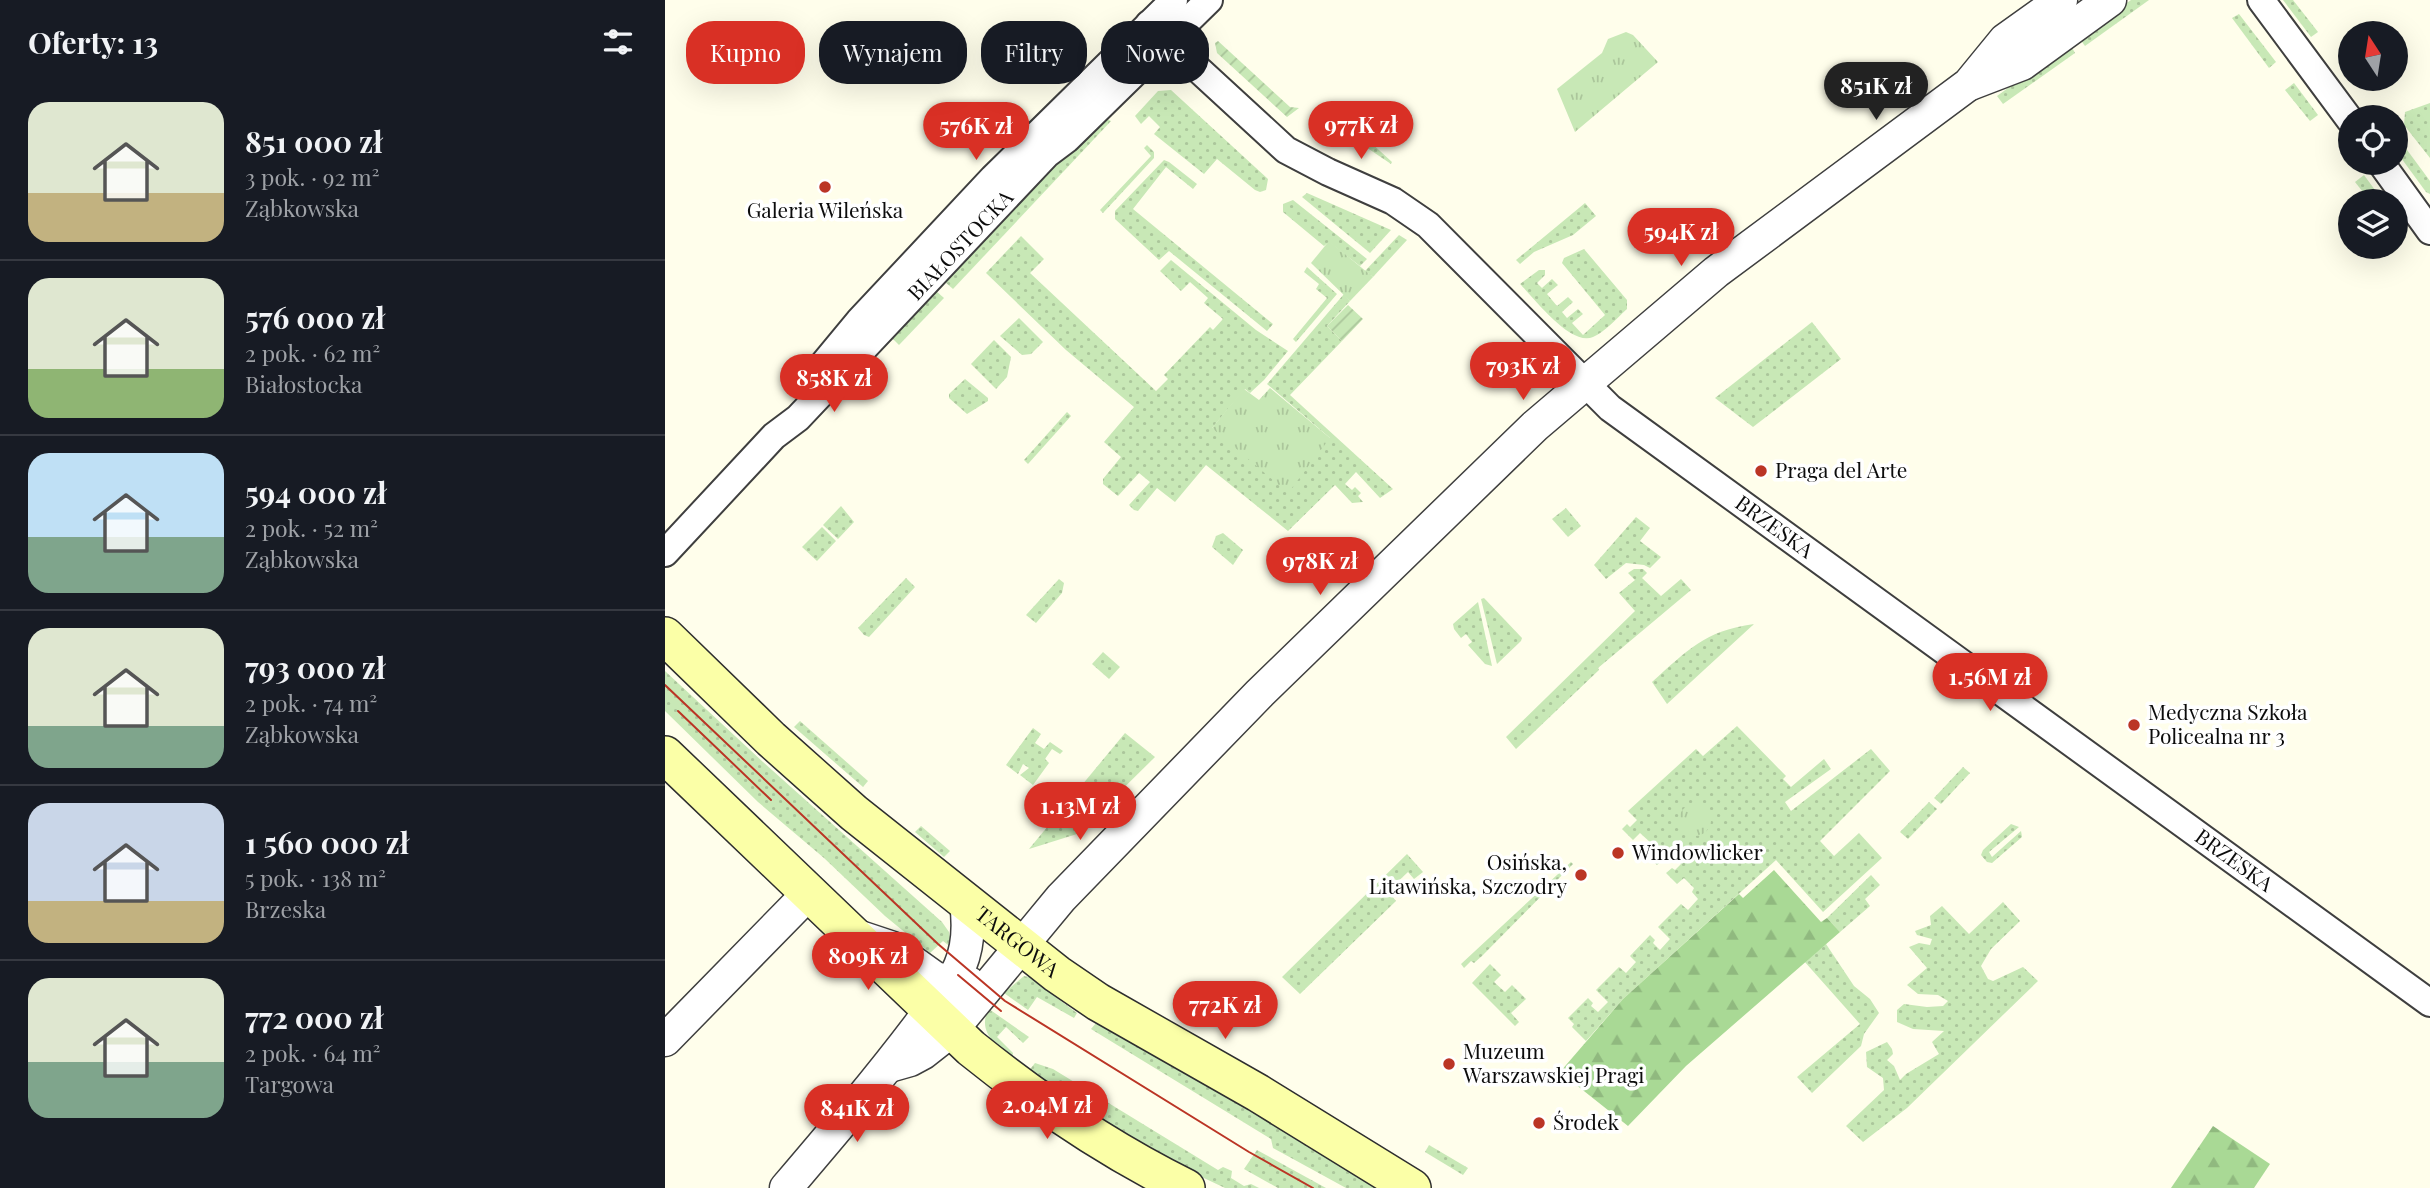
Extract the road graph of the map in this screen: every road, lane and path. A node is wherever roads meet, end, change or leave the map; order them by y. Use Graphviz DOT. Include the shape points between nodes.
graph roads {
  1 [pos="1174,0"];
  2 [pos="1209,0"];
  3 [pos="2061,0"];
  4 [pos="2111,0"];
  5 [pos="2261,0"];
  6 [pos="1164,21"];
  7 [pos="1177,21"];
  8 [pos="1209,80"];
  9 [pos="1114,84"];
  10 [pos="1969,84"];
  11 [pos="2339,105"];
  12 [pos="2391,175"];
  13 [pos="2427,219"];
  14 [pos="1584,383"];
  15 [pos="665,553"];
  16 [pos="665,637"];
  17 [pos="665,755"];
  18 [pos="808,894"];
  19 [pos="966,903"];
  20 [pos="1020,945"];
  21 [pos="991,981"];
  22 [pos="2430,1003"];
  23 [pos="944,1008"];
  24 [pos="665,1040"];
  25 [pos="786,1188"];
  26 [pos="1186,1188"];
  27 [pos="1412,1188"];
  1 -- 6 [label="street, BIAŁOSTOCKA"];
  2 -- 7 [label="street, BIAŁOSTOCKA"];
  3 -- 10 [label="street" via="2005,40"];
  4 -- 10 [label="street" via="2022,64"];
  5 -- 11 [label="street"];
  8 -- 14 [label="street, BRZESKA" via="1286,150 1393,201 1428,225"];
  9 -- 15 [label="street, BIAŁOSTOCKA" via="1067,139 1047,154"];
  10 -- 14 [label="street" via="1716,272"];
  12 -- 13 [label="street"];
  14 -- 20 [label="street" via="1293,659"];
  14 -- 22 [label="street, BRZESKA" via="1610,408"];
  16 -- 19 [label="main road, TARGOWA" via="833,794"];
  17 -- 18 [label="main road"];
  18 -- 23 [label="main road"];
  18 -- 24 [label="street"];
  19 -- 20 [label="main road, TARGOWA"];
  19 -- 23 [label="street" via="965,946"];
  20 -- 21 [label="street"];
  20 -- 27 [label="main road, TARGOWA" via="1098,1002"];
  21 -- 23 [label="street"];
  21 -- 23 [label="street"];
  23 -- 25 [label="street" via="923,1053 889,1066"];
  23 -- 26 [label="main road" via="1010,1080 1106,1144"];
}
